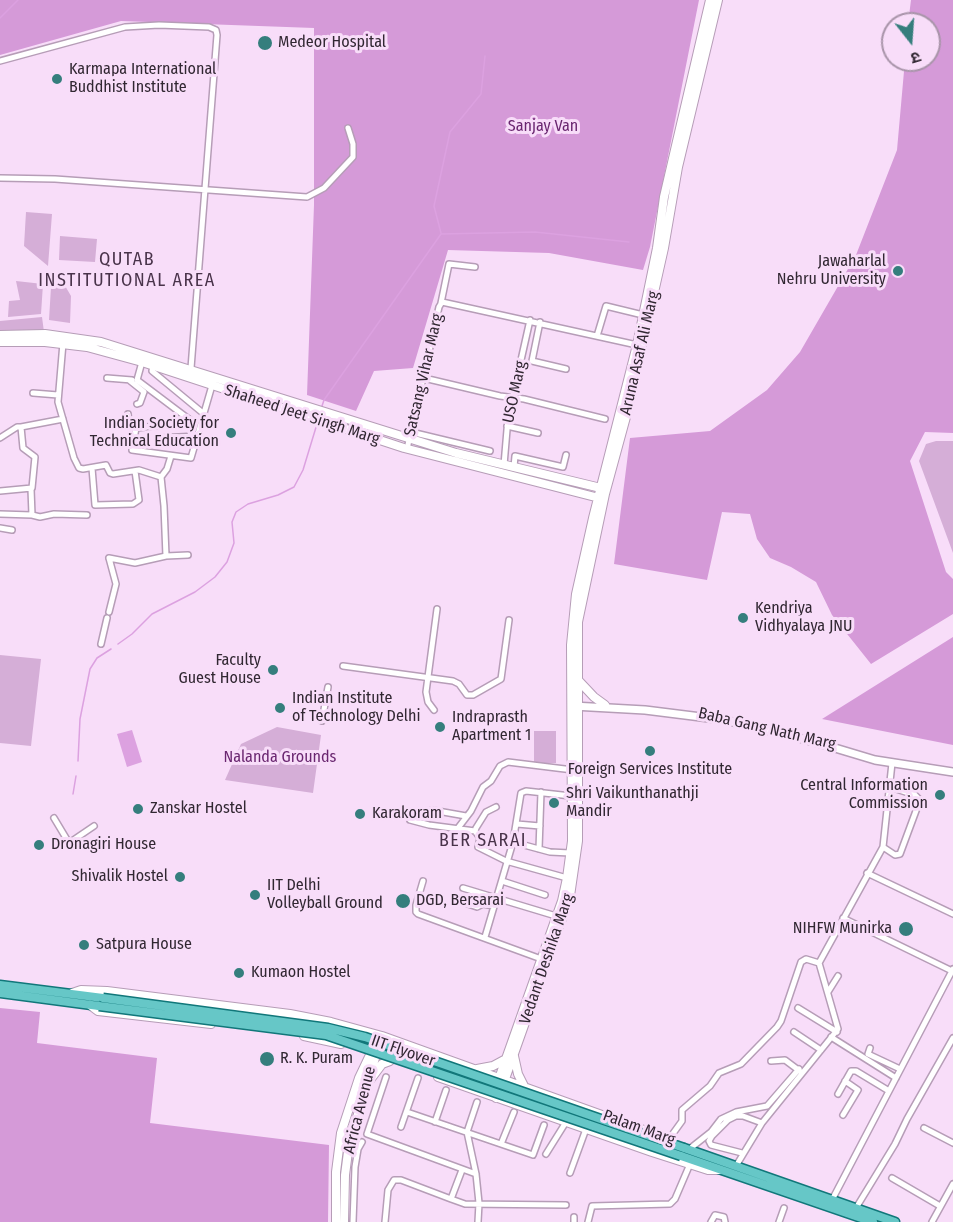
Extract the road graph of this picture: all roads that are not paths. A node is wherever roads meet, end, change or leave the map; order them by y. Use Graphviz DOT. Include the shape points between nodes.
graph roads {
  1 [pos="710,0"];
  2 [pos="718,0"];
  3 [pos="0,60"];
  4 [pos="699,63"];
  5 [pos="348,128"];
  6 [pos="0,178"];
  7 [pos="204,190"];
  8 [pos="475,267"];
  9 [pos="442,302"];
  10 [pos="643,315"];
  11 [pos="530,320"];
  12 [pos="540,322"];
  13 [pos="0,335"];
  14 [pos="597,336"];
  15 [pos="63,339"];
  16 [pos="0,342"];
  17 [pos="636,345"];
  18 [pos="142,362"];
  19 [pos="153,366"];
  20 [pos="566,369"];
  21 [pos="189,374"];
  22 [pos="107,378"];
  23 [pos="424,378"];
  24 [pos="129,380"];
  25 [pos="137,380"];
  26 [pos="213,382"];
  27 [pos="33,393"];
  28 [pos="58,395"];
  29 [pos="513,399"];
  30 [pos="136,404"];
  31 [pos="128,414"];
  32 [pos="204,414"];
  33 [pos="622,416"];
  34 [pos="63,419"];
  35 [pos="605,419"];
  36 [pos="193,422"];
  37 [pos="507,426"];
  38 [pos="21,427"];
  39 [pos="200,427"];
  40 [pos="135,429"];
  41 [pos="538,433"];
  42 [pos="410,435"];
  43 [pos="198,436"];
  44 [pos="0,438"];
  45 [pos="159,438"];
  46 [pos="407,449"];
  47 [pos="490,451"];
  48 [pos="566,455"];
  49 [pos="171,456"];
  50 [pos="504,465"];
  51 [pos="514,467"];
  52 [pos="92,468"];
  53 [pos="135,471"];
  54 [pos="161,477"];
  55 [pos="31,489"];
  56 [pos="603,489"];
  57 [pos="0,491"];
  58 [pos="580,493"];
  59 [pos="601,498"];
  60 [pos="0,514"];
  61 [pos="32,515"];
  62 [pos="87,516"];
  63 [pos="593,518"];
  64 [pos="0,528"];
  65 [pos="12,530"];
  66 [pos="188,555"];
  67 [pos="166,556"];
  68 [pos="437,609"];
  69 [pos="509,621"];
  70 [pos="101,644"];
  71 [pos="343,666"];
  72 [pos="426,678"];
  73 [pos="577,679"];
  74 [pos="328,687"];
  75 [pos="576,705"];
  76 [pos="605,705"];
  77 [pos="434,710"];
  78 [pos="682,712"];
  79 [pos="322,721"];
  80 [pos="841,748"];
  81 [pos="892,763"];
  82 [pos="575,770"];
  83 [pos="953,770"];
  84 [pos="890,787"];
  85 [pos="541,792"];
  86 [pos="571,796"];
  87 [pos="496,807"];
  88 [pos="432,810"];
  89 [pos="466,816"];
  90 [pos="54,818"];
  91 [pos="410,820"];
  92 [pos="517,824"];
  93 [pos="94,826"];
  94 [pos="540,826"];
  95 [pos="458,828"];
  96 [pos="475,831"];
  97 [pos="513,842"];
  98 [pos="883,847"];
  99 [pos="539,849"];
  100 [pos="570,853"];
  101 [pos="506,861"];
  102 [pos="867,873"];
  103 [pos="567,878"];
  104 [pos="423,881"];
  105 [pos="502,881"];
  106 [pos="462,888"];
  107 [pos="545,895"];
  108 [pos="497,897"];
  109 [pos="465,903"];
  110 [pos="494,906"];
  111 [pos="953,914"];
  112 [pos="556,916"];
  113 [pos="843,918"];
  114 [pos="555,930"];
  115 [pos="485,937"];
  116 [pos="544,960"];
  117 [pos="819,963"];
  118 [pos="953,970"];
  119 [pos="838,976"];
  120 [pos="0,985"];
  121 [pos="828,992"];
  122 [pos="0,993"];
  123 [pos="72,993"];
  124 [pos="97,1003"];
  125 [pos="798,1008"];
  126 [pos="346,1027"];
  127 [pos="794,1032"];
  128 [pos="837,1032"];
  129 [pos="381,1036"];
  130 [pos="831,1037"];
  131 [pos="953,1040"];
  132 [pos="340,1044"];
  133 [pos="870,1048"];
  134 [pos="821,1050"];
  135 [pos="369,1053"];
  136 [pos="514,1054"];
  137 [pos="506,1059"];
  138 [pos="390,1060"];
  139 [pos="771,1061"];
  140 [pos="476,1070"];
  141 [pos="900,1070"];
  142 [pos="801,1071"];
  143 [pos="386,1077"];
  144 [pos="418,1078"];
  145 [pos="502,1078"];
  146 [pos="896,1078"];
  147 [pos="845,1081"];
  148 [pos="366,1084"];
  149 [pos="524,1086"];
  150 [pos="446,1090"];
  151 [pos="889,1091"];
  152 [pos="838,1094"];
  153 [pos="551,1096"];
  154 [pos="494,1097"];
  155 [pos="477,1102"];
  156 [pos="407,1112"];
  157 [pos="514,1112"];
  158 [pos="546,1115"];
  159 [pos="843,1115"];
  160 [pos="435,1122"];
  161 [pos="566,1122"];
  162 [pos="762,1123"];
  163 [pos="544,1125"];
  164 [pos="401,1127"];
  165 [pos="924,1128"];
  166 [pos="586,1130"];
  167 [pos="467,1132"];
  168 [pos="669,1139"];
  169 [pos="362,1142"];
  170 [pos="953,1143"];
  171 [pos="501,1144"];
  172 [pos="686,1150"];
  173 [pos="546,1154"];
  174 [pos="742,1154"];
  175 [pos="690,1164"];
  176 [pos="721,1165"];
  177 [pos="736,1166"];
  178 [pos="462,1170"];
  179 [pos="570,1173"];
  180 [pos="476,1174"];
  181 [pos="891,1178"];
  182 [pos="953,1184"];
  183 [pos="451,1199"];
  184 [pos="832,1200"];
  185 [pos="479,1203"];
  186 [pos="566,1205"];
  187 [pos="940,1206"];
  188 [pos="784,1208"];
  189 [pos="856,1208"];
  190 [pos="336,1222"];
  191 [pos="345,1222"];
  192 [pos="353,1222"];
  193 [pos="385,1222"];
  194 [pos="478,1222"];
  195 [pos="588,1222"];
  196 [pos="711,1222"];
  197 [pos="725,1222"];
  198 [pos="779,1222"];
  199 [pos="873,1222"];
  200 [pos="895,1222"];
  201 [pos="932,1222"];
  1 -- 4 [label="main road, Aruna Asaf Ali Marg"];
  2 -- 4 [label="main road, Aruna Asaf Ali Marg"];
  3 -- 7 [label="street" via="125,27 214,29 217,35"];
  4 -- 10 [label="main road, Aruna Asaf Ali Marg" via="664,197"];
  4 -- 33 [label="main road, Aruna Asaf Ali Marg" via="664,248"];
  5 -- 7 [label="street" via="353,157 310,197"];
  6 -- 7 [label="street"];
  7 -- 21 [label="street"];
  8 -- 9 [label="street, Satsang Vihar Marg" via="448,264"];
  9 -- 11 [label="street"];
  9 -- 23 [label="street, Satsang Vihar Marg"];
  10 -- 14 [label="street" via="606,306"];
  10 -- 17 [label="main road, Aruna Asaf Ali Marg"];
  11 -- 12 [label="street"];
  11 -- 29 [label="street, USO Marg"];
  12 -- 14 [label="street"];
  12 -- 20 [label="street" via="532,361"];
  13 -- 15 [label="main road, Shaheed Jeet Singh Marg" via="45,334"];
  14 -- 17 [label="street"];
  15 -- 16 [label="main road, Shaheed Jeet Singh Marg"];
  15 -- 18 [label="main road, Shaheed Jeet Singh Marg"];
  15 -- 21 [label="main road, Shaheed Jeet Singh Marg" via="101,342"];
  15 -- 28 [label="street"];
  17 -- 33 [label="main road, Aruna Asaf Ali Marg"];
  18 -- 19 [label="main road, Shaheed Jeet Singh Marg"];
  18 -- 25 [label="street"];
  19 -- 21 [label="main road, Shaheed Jeet Singh Marg"];
  19 -- 32 [label="street" via="152,371"];
  21 -- 26 [label="main road, Shaheed Jeet Singh Marg"];
  22 -- 24 [label="street"];
  23 -- 29 [label="street"];
  23 -- 42 [label="street, Satsang Vihar Marg"];
  24 -- 25 [label="street"];
  24 -- 30 [label="street" via="144,392 141,403"];
  25 -- 36 [label="street"];
  26 -- 32 [label="street"];
  26 -- 42 [label="main road, Shaheed Jeet Singh Marg"];
  26 -- 46 [label="main road, Shaheed Jeet Singh Marg"];
  27 -- 28 [label="street"];
  28 -- 34 [label="street"];
  29 -- 35 [label="street"];
  29 -- 37 [label="street, USO Marg"];
  31 -- 40 [label="street" via="129,424"];
  32 -- 39 [label="street"];
  33 -- 56 [label="main road, Aruna Asaf Ali Marg"];
  34 -- 38 [label="street"];
  34 -- 52 [label="street" via="77,466"];
  36 -- 39 [label="street"];
  36 -- 40 [label="street"];
  37 -- 41 [label="street"];
  37 -- 50 [label="street, USO Marg"];
  38 -- 44 [label="street"];
  38 -- 55 [label="street" via="23,448 35,455"];
  39 -- 43 [label="street"];
  40 -- 49 [label="street" via="132,450"];
  42 -- 46 [label="street, Satsang Vihar Marg"];
  42 -- 47 [label="street"];
  42 -- 50 [label="main road, Shaheed Jeet Singh Marg"];
  43 -- 45 [label="street"];
  43 -- 49 [label="street" via="191,458"];
  46 -- 58 [label="main road, Shaheed Jeet Singh Marg"];
  48 -- 51 [label="street" via="563,467 515,456"];
  49 -- 54 [label="street"];
  50 -- 51 [label="main road, Shaheed Jeet Singh Marg"];
  51 -- 56 [label="main road, Shaheed Jeet Singh Marg"];
  52 -- 53 [label="street" via="106,465 113,474"];
  52 -- 53 [label="street" via="95,505 133,504 139,500"];
  53 -- 54 [label="street"];
  54 -- 67 [label="street"];
  55 -- 57 [label="street"];
  55 -- 61 [label="street"];
  56 -- 59 [label="main road, Aruna Asaf Ali Marg"];
  58 -- 59 [label="main road, Shaheed Jeet Singh Marg"];
  58 -- 63 [label="main road" via="590,504"];
  59 -- 63 [label="main road, Aruna Asaf Ali Marg"];
  59 -- 73 [label="main road, Aruna Asaf Ali Marg" via="578,622"];
  60 -- 61 [label="street"];
  61 -- 62 [label="street"];
  63 -- 75 [label="main road, Aruna Asaf Ali Marg" via="572,625"];
  64 -- 65 [label="street"];
  66 -- 67 [label="street"];
  67 -- 70 [label="street" via="135,563 109,558 116,584"];
  68 -- 72 [label="street"];
  69 -- 72 [label="street" via="502,675 496,683 470,696 456,682"];
  71 -- 72 [label="street"];
  72 -- 77 [label="street" via="426,697"];
  73 -- 75 [label="main road, Aruna Asaf Ali Marg"];
  73 -- 76 [label="main road"];
  74 -- 79 [label="street"];
  75 -- 76 [label="street, Baba Gang Nath Marg"];
  75 -- 78 [label="street, Baba Gang Nath Marg"];
  75 -- 82 [label="main road, Vedant Deshika Marg"];
  76 -- 78 [label="street, Baba Gang Nath Marg"];
  78 -- 80 [label="street, Baba Gang Nath Marg" via="754,724"];
  80 -- 81 [label="street, Baba Gang Nath Marg"];
  80 -- 83 [label="street, Baba Gang Nath Marg"];
  81 -- 83 [label="street, Baba Gang Nath Marg"];
  81 -- 84 [label="street"];
  82 -- 86 [label="main road, Vedant Deshika Marg"];
  82 -- 89 [label="street" via="508,762 485,784"];
  82 -- 114 [label="main road, Vedant Deshika Marg" via="575,872 570,896"];
  84 -- 98 [label="street"];
  84 -- 98 [label="street" via="920,800 900,854"];
  85 -- 86 [label="street"];
  85 -- 92 [label="street" via="521,793"];
  85 -- 94 [label="street"];
  86 -- 100 [label="main road, Vedant Deshika Marg"];
  87 -- 96 [label="street" via="486,812"];
  88 -- 89 [label="street"];
  89 -- 95 [label="street"];
  90 -- 93 [label="street" via="69,843"];
  91 -- 95 [label="street"];
  92 -- 94 [label="street"];
  92 -- 97 [label="street"];
  94 -- 99 [label="street"];
  95 -- 96 [label="street"];
  96 -- 101 [label="street" via="480,838 478,847"];
  97 -- 99 [label="street"];
  97 -- 101 [label="street"];
  98 -- 102 [label="street"];
  99 -- 100 [label="street"];
  100 -- 103 [label="main road, Vedant Deshika Marg"];
  101 -- 103 [label="street"];
  101 -- 105 [label="street"];
  102 -- 111 [label="street"];
  102 -- 113 [label="street"];
  103 -- 112 [label="main road, Vedant Deshika Marg"];
  104 -- 115 [label="street" via="416,905 418,915"];
  105 -- 107 [label="street"];
  105 -- 108 [label="street"];
  106 -- 108 [label="street"];
  108 -- 110 [label="street"];
  108 -- 112 [label="street"];
  109 -- 110 [label="street"];
  110 -- 115 [label="street"];
  112 -- 114 [label="main road, Vedant Deshika Marg"];
  113 -- 117 [label="street"];
  113 -- 118 [label="street"];
  114 -- 116 [label="main road, Vedant Deshika Marg"];
  115 -- 116 [label="street"];
  116 -- 136 [label="main road, Vedant Deshika Marg"];
  116 -- 137 [label="main road, Vedant Deshika Marg"];
  117 -- 121 [label="street"];
  117 -- 168 [label="street" via="806,959 801,962 777,1027 741,1064 719,1073 682,1110 682,1121"];
  118 -- 141 [label="street"];
  119 -- 121 [label="street"];
  120 -- 123 [label="main road, IIT Flyover"];
  121 -- 128 [label="street"];
  122 -- 124 [label="main road"];
  123 -- 124 [label="main road, IIT Flyover"];
  123 -- 126 [label="main road, Palam Marg" via="107,991 290,1014"];
  124 -- 132 [label="main road, Palam Marg" via="98,1011 290,1034"];
  124 -- 172 [label="main road, IIT Flyover, bridge" via="326,1035"];
  125 -- 128 [label="street"];
  126 -- 129 [label="main road, Palam Marg"];
  126 -- 132 [label="main road" via="348,1038"];
  127 -- 134 [label="street"];
  128 -- 130 [label="street"];
  129 -- 135 [label="main road, Africa Avenue"];
  129 -- 140 [label="main road, Palam Marg"];
  130 -- 134 [label="street"];
  130 -- 146 [label="street"];
  131 -- 189 [label="street"];
  132 -- 135 [label="main road, Palam Marg"];
  133 -- 141 [label="street" via="869,1054"];
  134 -- 142 [label="street"];
  135 -- 138 [label="main road, Palam Marg"];
  135 -- 148 [label="main road, Africa Avenue"];
  135 -- 190 [label="main road, Africa Avenue" via="341,1133"];
  136 -- 145 [label="main road, Vedant Deshika Marg"];
  136 -- 149 [label="main road"];
  137 -- 140 [label="main road"];
  137 -- 145 [label="main road, Vedant Deshika Marg"];
  138 -- 148 [label="main road"];
  138 -- 154 [label="main road, Palam Marg"];
  139 -- 142 [label="street" via="785,1060"];
  140 -- 145 [label="main road, Palam Marg"];
  141 -- 146 [label="street"];
  142 -- 162 [label="street"];
  142 -- 172 [label="street" via="767,1106 721,1119 711,1132"];
  143 -- 178 [label="street" via="367,1134"];
  144 -- 156 [label="street"];
  145 -- 149 [label="main road, Palam Marg"];
  145 -- 154 [label="main road, Vedant Deshika Marg"];
  146 -- 151 [label="street"];
  147 -- 151 [label="street" via="849,1072 854,1071"];
  147 -- 152 [label="street"];
  147 -- 159 [label="street" via="858,1090"];
  148 -- 191 [label="main road, Africa Avenue" via="349,1144"];
  149 -- 153 [label="main road, Palam Marg"];
  150 -- 160 [label="street"];
  151 -- 184 [label="street"];
  153 -- 158 [label="main road" via="539,1102 540,1111"];
  153 -- 168 [label="main road, Palam Marg"];
  154 -- 158 [label="main road, Palam Marg"];
  155 -- 167 [label="street"];
  156 -- 160 [label="street"];
  156 -- 164 [label="street"];
  157 -- 171 [label="street"];
  158 -- 161 [label="main road, Palam Marg"];
  160 -- 167 [label="street"];
  161 -- 166 [label="main road, Palam Marg"];
  161 -- 173 [label="street"];
  162 -- 174 [label="street"];
  162 -- 174 [label="street" via="736,1116 709,1141"];
  163 -- 171 [label="street" via="533,1155"];
  165 -- 170 [label="street"];
  166 -- 175 [label="main road, Palam Marg"];
  166 -- 179 [label="street"];
  167 -- 171 [label="street"];
  167 -- 180 [label="street"];
  168 -- 172 [label="main road, Palam Marg"];
  169 -- 192 [label="street" via="355,1167"];
  172 -- 176 [label="main road, IIT Flyover"];
  172 -- 176 [label="main road, Palam Marg" via="714,1155"];
  174 -- 177 [label="street"];
  175 -- 176 [label="main road, Palam Marg" via="708,1170"];
  175 -- 195 [label="street" via="670,1204 592,1206"];
  176 -- 177 [label="main road, Palam Marg"];
  176 -- 199 [label="main road, Palam Marg"];
  177 -- 184 [label="main road, Palam Marg"];
  178 -- 180 [label="street"];
  178 -- 183 [label="street"];
  180 -- 185 [label="street"];
  181 -- 187 [label="street"];
  182 -- 187 [label="street"];
  183 -- 185 [label="street"];
  183 -- 193 [label="street" via="394,1180 388,1190"];
  184 -- 189 [label="main road, Palam Marg"];
  185 -- 186 [label="street"];
  185 -- 194 [label="street"];
  187 -- 201 [label="street"];
  188 -- 198 [label="street"];
  189 -- 200 [label="main road, Palam Marg"];
  196 -- 197 [label="street" via="715,1215 724,1217"];
}
